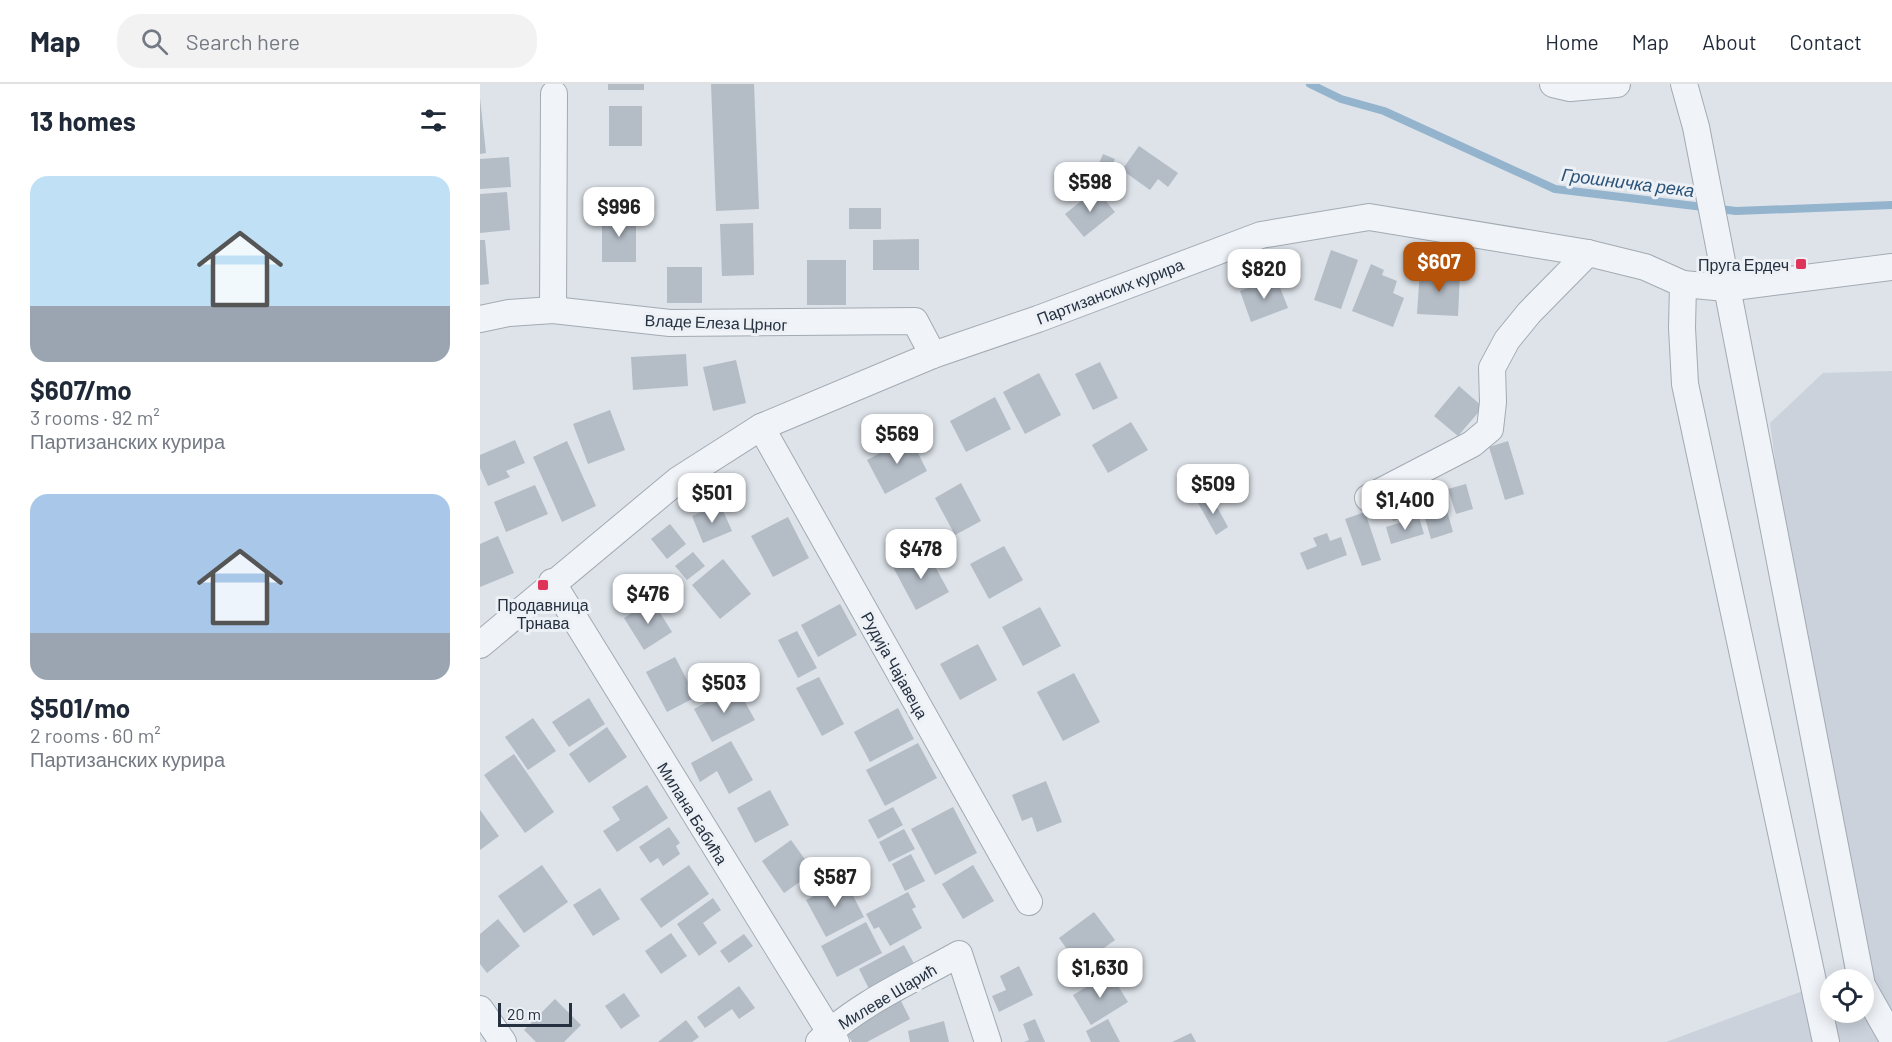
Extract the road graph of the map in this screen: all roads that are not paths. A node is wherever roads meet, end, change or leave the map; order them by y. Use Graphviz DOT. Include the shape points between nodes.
graph roads {
  1 [pos="1553,84"];
  2 [pos="1617,84"];
  3 [pos="1680,84"];
  4 [pos="554,94"];
  5 [pos="1588,254"];
  6 [pos="1892,267"];
  7 [pos="1683,284"];
  8 [pos="1726,288"];
  9 [pos="553,310"];
  10 [pos="480,319"];
  11 [pos="933,355"];
  12 [pos="761,427"];
  13 [pos="1368,498"];
  14 [pos="552,582"];
  15 [pos="480,645"];
  16 [pos="1029,902"];
  17 [pos="1859,969"];
  18 [pos="1874,1006"];
  19 [pos="480,1009"];
  20 [pos="828,1038"];
  21 [pos="1892,1038"];
  22 [pos="503,1042"];
  23 [pos="988,1042"];
  24 [pos="1826,1042"];
  1 -- 2 [label="street" via="1570,88"];
  3 -- 8 [label="street" via="1696,127"];
  4 -- 9 [label="street"];
  5 -- 7 [label="street, Партизанских курира" via="1645,267"];
  5 -- 11 [label="street, Партизанских курира" via="1369,217 1261,235"];
  5 -- 13 [label="street" via="1507,340 1492,368 1494,402 1490,429 1472,444"];
  6 -- 8 [label="street, Партизанских курира"];
  7 -- 8 [label="street, Партизанских курира"];
  7 -- 24 [label="street" via="1685,384"];
  8 -- 17 [label="street"];
  9 -- 10 [label="street, Владе Елеза Црног"];
  9 -- 11 [label="street, Владе Елеза Црног" via="670,323 915,321"];
  11 -- 12 [label="street, Партизанских курира"];
  12 -- 14 [label="street, Партизанских курира" via="678,480"];
  12 -- 16 [label="street, Рудија Чајавеца"];
  14 -- 15 [label="street, Партизанских курира"];
  14 -- 20 [label="street, Милана Бабића"];
  18 -- 21 [label="street"];
  19 -- 22 [label="street"];
  20 -- 23 [label="street, Милеве Шарић" via="861,1010 959,954"];
}
